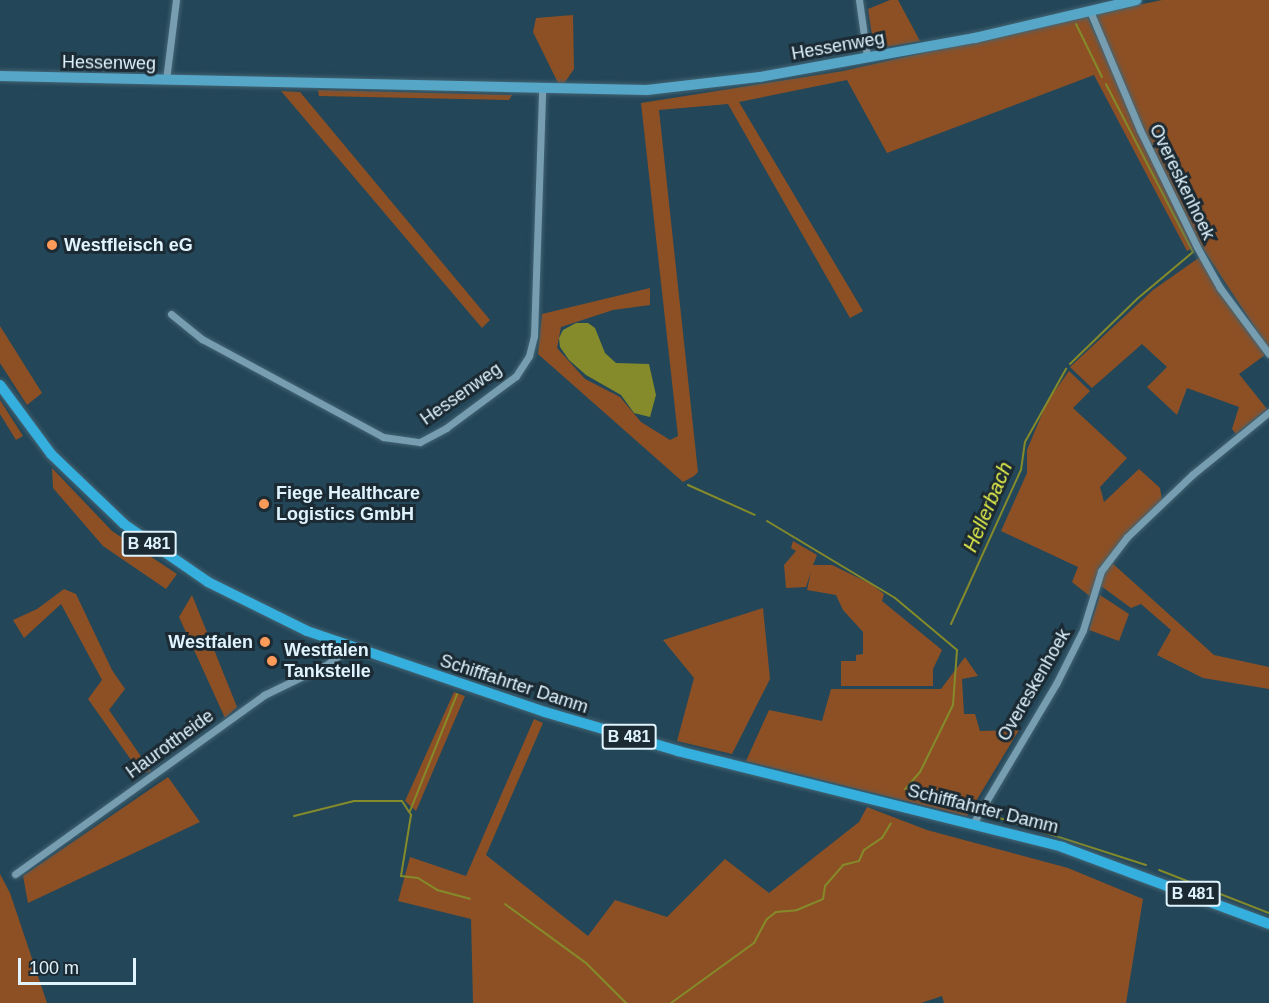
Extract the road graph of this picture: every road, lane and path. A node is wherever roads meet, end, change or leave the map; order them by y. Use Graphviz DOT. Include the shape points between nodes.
graph roads {
  1 [pos="176,0"];
  2 [pos="859,0"];
  3 [pos="1137,0"];
  4 [pos="1090,11"];
  5 [pos="867,57"];
  6 [pos="0,76"];
  7 [pos="166,80"];
  8 [pos="542,90"];
  9 [pos="171,314"];
  10 [pos="1269,354"];
  11 [pos="0,385"];
  12 [pos="1269,412"];
  13 [pos="343,645"];
  14 [pos="974,822"];
  15 [pos="15,874"];
  16 [pos="1269,924"];
  1 -- 7 [label="street"];
  2 -- 5 [label="street"];
  3 -- 4 [label="street, Hessenweg"];
  4 -- 5 [label="street, Hessenweg"];
  4 -- 10 [label="street, Overeskenhoek" via="1140,130 1197,247 1220,288"];
  5 -- 8 [label="street, Hessenweg" via="686,86"];
  6 -- 7 [label="street, Hessenweg"];
  7 -- 8 [label="street, Hessenweg"];
  8 -- 9 [label="street, Hessenweg" via="534,336 529,356 516,376 446,428 420,442 382,437 202,339"];
  11 -- 13 [label="main road, Schifffahrter Damm / B 481" via="33,433 75,480 151,545 264,612"];
  12 -- 14 [label="street, Overeskenhoek" via="1193,474 1127,537 1101,570 1083,630 1056,684"];
  13 -- 14 [label="main road, Schifffahrter Damm / B 481" via="545,712 732,767"];
  13 -- 15 [label="street, Haurottheide" via="338,656 326,665 264,695"];
  14 -- 16 [label="main road, Schifffahrter Damm / B 481" via="1117,865"];
}
